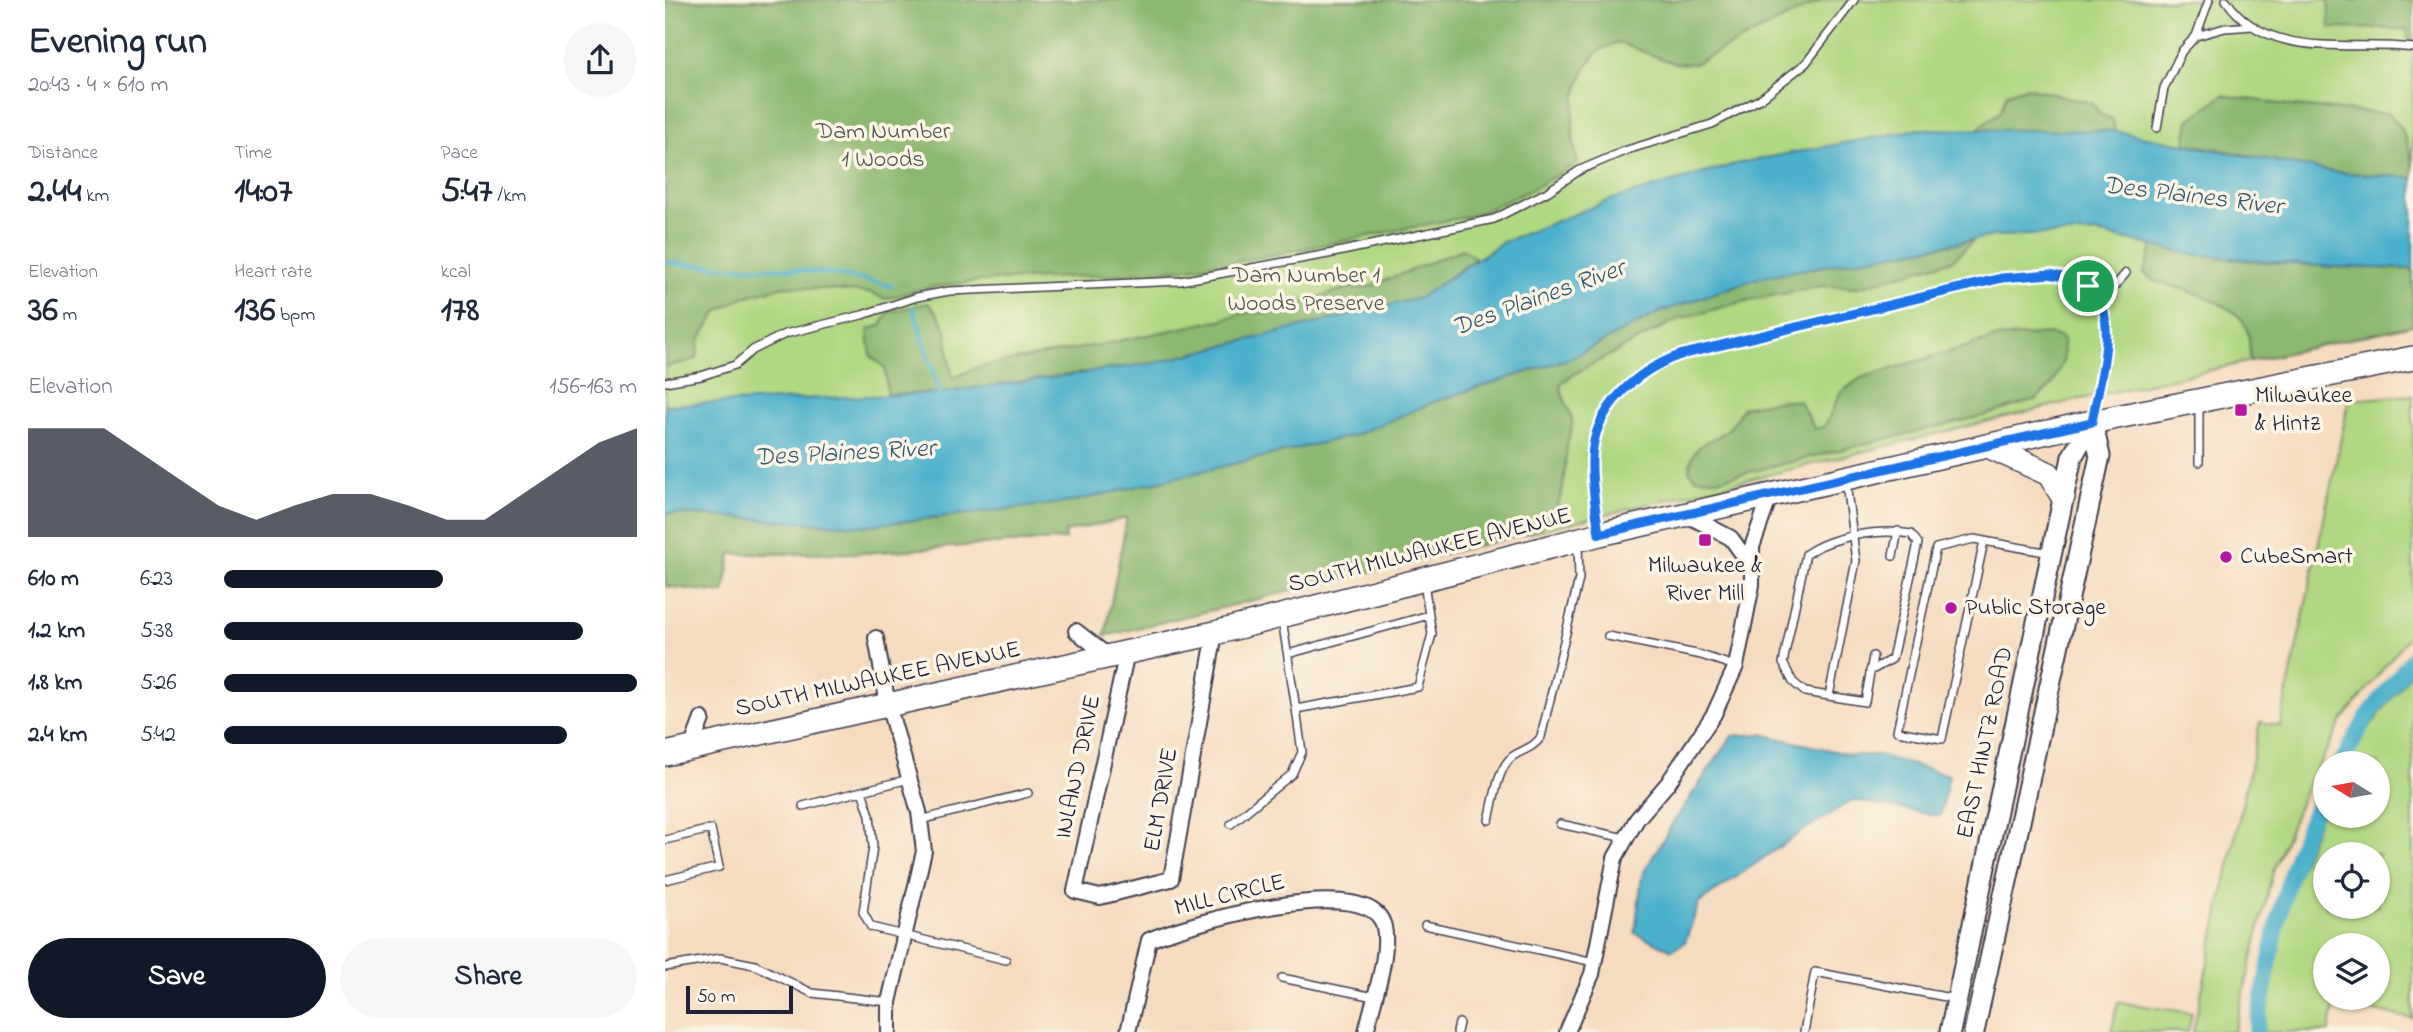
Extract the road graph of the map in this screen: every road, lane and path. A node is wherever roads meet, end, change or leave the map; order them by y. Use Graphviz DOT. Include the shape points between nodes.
graph roads {
  1 [pos="1854,0"];
  2 [pos="2209,0"];
  3 [pos="2226,0"];
  4 [pos="2253,26"];
  5 [pos="2196,36"];
  6 [pos="2413,48"];
  7 [pos="2157,128"];
  8 [pos="2126,273"];
  9 [pos="2102,301"];
  10 [pos="2413,358"];
  11 [pos="665,382"];
  12 [pos="2198,401"];
  13 [pos="2092,422"];
  14 [pos="1988,446"];
  15 [pos="2199,462"];
  16 [pos="1845,479"];
  17 [pos="1770,496"];
  18 [pos="2063,498"];
  19 [pos="1687,515"];
  20 [pos="1898,531"];
  21 [pos="1589,537"];
  22 [pos="1853,537"];
  23 [pos="1984,541"];
  24 [pos="2052,553"];
  25 [pos="1893,556"];
  26 [pos="1751,566"];
  27 [pos="1424,579"];
  28 [pos="1282,615"];
  29 [pos="1429,615"];
  30 [pos="1076,631"];
  31 [pos="1215,633"];
  32 [pos="1608,636"];
  33 [pos="876,638"];
  34 [pos="1118,654"];
  35 [pos="1288,654"];
  36 [pos="1874,656"];
  37 [pos="1736,666"];
  38 [pos="1870,671"];
  39 [pos="1829,696"];
  40 [pos="888,705"];
  41 [pos="1296,709"];
  42 [pos="702,719"];
  43 [pos="691,748"];
  44 [pos="665,754"];
  45 [pos="909,779"];
  46 [pos="862,791"];
  47 [pos="1028,793"];
  48 [pos="803,806"];
  49 [pos="920,820"];
  50 [pos="1489,820"];
  51 [pos="1231,824"];
  52 [pos="1560,824"];
  53 [pos="1626,838"];
  54 [pos="665,840"];
  55 [pos="665,880"];
  56 [pos="1076,891"];
  57 [pos="1425,925"];
  58 [pos="904,936"];
  59 [pos="1006,960"];
  60 [pos="1594,962"];
  61 [pos="665,967"];
  62 [pos="1282,978"];
  63 [pos="1374,998"];
  64 [pos="1957,999"];
  65 [pos="889,1002"];
  66 [pos="1459,1023"];
  67 [pos="889,1032"];
  68 [pos="1128,1032"];
  69 [pos="1366,1032"];
  70 [pos="1457,1032"];
  71 [pos="1567,1032"];
  72 [pos="1804,1032"];
  73 [pos="1950,1032"];
  74 [pos="1974,1032"];
  1 -- 11 [label="lane" via="1806,63 1760,99 1712,124 1580,170 1494,219 1180,281 949,291 916,297 785,334 735,365"];
  2 -- 5 [label="lane"];
  3 -- 4 [label="lane"];
  4 -- 5 [label="lane" via="2225,27"];
  4 -- 6 [label="lane" via="2311,46"];
  5 -- 7 [label="lane" via="2182,51 2164,88"];
  8 -- 9 [label="lane"];
  9 -- 13 [label="lane" via="2108,326"];
  9 -- 21 [label="lane" via="2088,286 2050,274 2002,278 1653,365 1616,397 1598,427 1591,457"];
  10 -- 12 [label="main road, SOUTH MILWAUKEE AVENUE"];
  12 -- 13 [label="main road, SOUTH MILWAUKEE AVENUE"];
  12 -- 15 [label="lane"];
  13 -- 14 [label="main road, SOUTH MILWAUKEE AVENUE"];
  13 -- 18 [label="main road, EAST HINTZ ROAD" via="2072,457"];
  13 -- 74 [label="main road, EAST HINTZ ROAD" via="2100,456"];
  14 -- 16 [label="main road, SOUTH MILWAUKEE AVENUE"];
  14 -- 18 [label="main road" via="2049,474"];
  16 -- 17 [label="main road, SOUTH MILWAUKEE AVENUE"];
  16 -- 22 [label="lane"];
  17 -- 19 [label="main road, SOUTH MILWAUKEE AVENUE"];
  17 -- 26 [label="street" via="1752,547"];
  18 -- 24 [label="main road, EAST HINTZ ROAD"];
  19 -- 21 [label="main road, SOUTH MILWAUKEE AVENUE"];
  19 -- 26 [label="street" via="1731,538"];
  20 -- 22 [label="lane"];
  20 -- 25 [label="lane"];
  20 -- 38 [label="lane" via="1912,534 1918,543 1892,659"];
  21 -- 27 [label="main road, SOUTH MILWAUKEE AVENUE"];
  21 -- 50 [label="lane" via="1541,737 1503,769"];
  22 -- 39 [label="lane" via="1856,561"];
  22 -- 39 [label="lane" via="1823,542 1806,554 1783,663 1793,682 1805,692"];
  23 -- 23 [label="lane" via="1936,548 1897,731 1942,739"];
  23 -- 24 [label="lane"];
  24 -- 64 [label="main road, EAST HINTZ ROAD"];
  26 -- 37 [label="street" via="1752,585"];
  27 -- 28 [label="main road, SOUTH MILWAUKEE AVENUE"];
  27 -- 29 [label="lane"];
  28 -- 31 [label="main road, SOUTH MILWAUKEE AVENUE"];
  28 -- 35 [label="lane"];
  29 -- 35 [label="lane"];
  29 -- 41 [label="lane" via="1432,634 1418,687"];
  30 -- 34 [label="street"];
  31 -- 34 [label="main road, SOUTH MILWAUKEE AVENUE"];
  31 -- 56 [label="street, ELM DRIVE" via="1171,879 1100,897"];
  32 -- 37 [label="lane"];
  33 -- 40 [label="street"];
  34 -- 40 [label="main road, SOUTH MILWAUKEE AVENUE"];
  34 -- 56 [label="street, INLAND DRIVE"];
  35 -- 41 [label="lane"];
  36 -- 38 [label="lane"];
  37 -- 53 [label="street" via="1714,714"];
  38 -- 39 [label="lane" via="1865,702"];
  40 -- 43 [label="main road, SOUTH MILWAUKEE AVENUE"];
  40 -- 45 [label="street"];
  41 -- 51 [label="lane" via="1302,752 1292,774"];
  42 -- 43 [label="street"];
  43 -- 44 [label="main road, SOUTH MILWAUKEE AVENUE"];
  45 -- 46 [label="lane"];
  45 -- 49 [label="street"];
  46 -- 48 [label="lane"];
  46 -- 58 [label="lane" via="873,847 863,912 871,927"];
  47 -- 49 [label="lane"];
  49 -- 58 [label="street" via="924,851"];
  52 -- 53 [label="lane"];
  53 -- 60 [label="street" via="1615,858"];
  54 -- 55 [label="lane" via="711,829 719,867"];
  57 -- 60 [label="lane"];
  58 -- 59 [label="lane"];
  58 -- 65 [label="street"];
  60 -- 71 [label="street"];
  61 -- 65 [label="lane" via="720,958 755,965 812,993"];
  62 -- 63 [label="lane"];
  63 -- 68 [label="street, MILL CIRCLE" via="1385,944 1384,928 1372,910 1330,902 1264,907 1149,940"];
  63 -- 69 [label="street, MILL CIRCLE"];
  64 -- 72 [label="lane" via="1815,972"];
  64 -- 73 [label="main road, EAST HINTZ ROAD"];
  65 -- 67 [label="street"];
  66 -- 70 [label="lane"];
}
